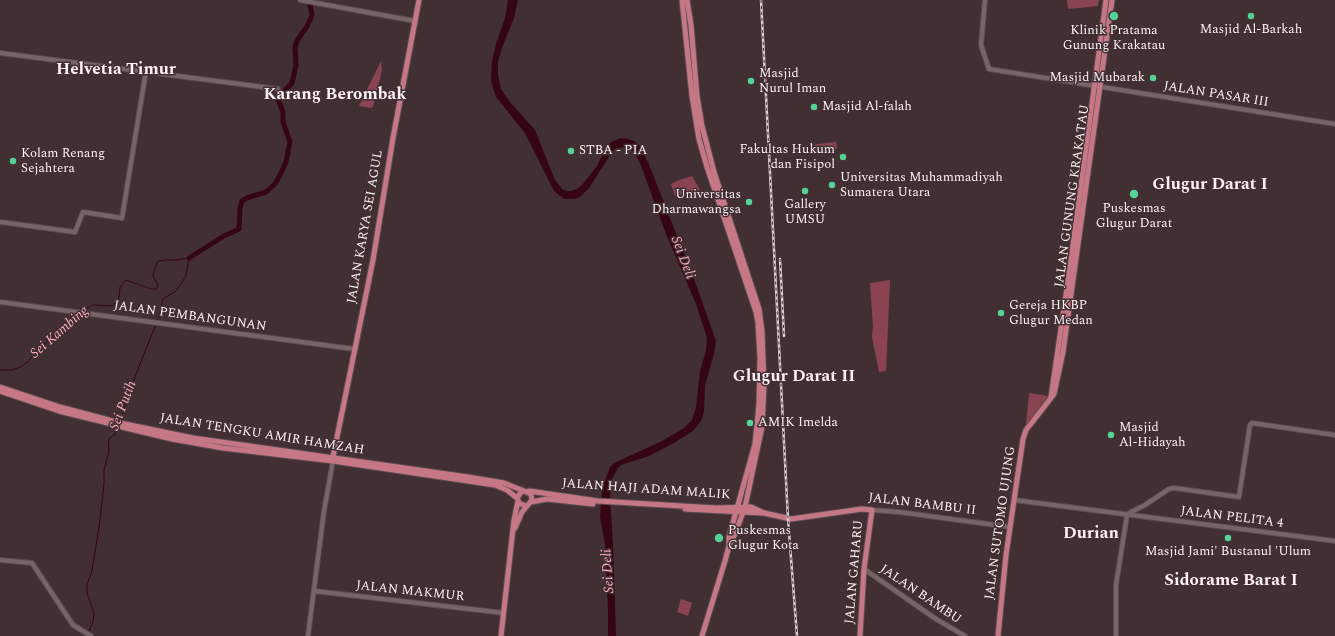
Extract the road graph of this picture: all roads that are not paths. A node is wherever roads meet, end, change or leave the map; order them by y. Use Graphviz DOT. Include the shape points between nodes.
graph roads {
  1 [pos="300,0"];
  2 [pos="419,0"];
  3 [pos="682,0"];
  4 [pos="687,0"];
  5 [pos="985,0"];
  6 [pos="1106,0"];
  7 [pos="1112,0"];
  8 [pos="415,20"];
  9 [pos="691,53"];
  10 [pos="0,54"];
  11 [pos="146,71"];
  12 [pos="1098,86"];
  13 [pos="278,89"];
  14 [pos="1335,124"];
  15 [pos="723,205"];
  16 [pos="0,222"];
  17 [pos="0,302"];
  18 [pos="354,349"];
  19 [pos="0,387"];
  20 [pos="0,391"];
  21 [pos="1052,395"];
  22 [pos="60,409"];
  23 [pos="1335,435"];
  24 [pos="333,459"];
  25 [pos="416,471"];
  26 [pos="526,491"];
  27 [pos="517,499"];
  28 [pos="1014,500"];
  29 [pos="598,503"];
  30 [pos="529,504"];
  31 [pos="737,509"];
  32 [pos="746,509"];
  33 [pos="872,510"];
  34 [pos="764,513"];
  35 [pos="1127,515"];
  36 [pos="1010,527"];
  37 [pos="513,532"];
  38 [pos="1335,541"];
  39 [pos="729,546"];
  40 [pos="0,560"];
  41 [pos="864,572"];
  42 [pos="314,591"];
  43 [pos="504,613"];
  44 [pos="90,636"];
  45 [pos="308,636"];
  46 [pos="501,636"];
  47 [pos="702,636"];
  48 [pos="860,636"];
  49 [pos="965,636"];
  50 [pos="998,636"];
  51 [pos="1116,636"];
  1 -- 8 [label="street"];
  2 -- 8 [label="main road, JALAN KARYA SEI AGUL"];
  3 -- 9 [label="main road"];
  4 -- 9 [label="main road"];
  5 -- 12 [label="street, JALAN PASAR III" via="981,45 989,69"];
  6 -- 12 [label="main road, JALAN GUNUNG KRAKATAU"];
  7 -- 12 [label="main road, JALAN GUNUNG KRAKATAU"];
  8 -- 18 [label="main road, JALAN KARYA SEI AGUL" via="392,138 373,260"];
  9 -- 15 [label="main road" via="700,120"];
  9 -- 15 [label="main road" via="692,96 698,131 714,187"];
  10 -- 11 [label="street"];
  11 -- 13 [label="street"];
  11 -- 16 [label="street" via="122,218 83,212 75,232"];
  12 -- 14 [label="street, JALAN PASAR III"];
  12 -- 21 [label="main road, JALAN GUNUNG KRAKATAU"];
  15 -- 31 [label="main road" via="756,312 760,344 758,422 750,466"];
  15 -- 32 [label="main road" via="759,309 764,353 762,427"];
  17 -- 18 [label="street, JALAN PEMBANGUNAN"];
  18 -- 24 [label="main road, JALAN KARYA SEI AGUL"];
  19 -- 22 [label="main road, JALAN TENGKU AMIR HAMZAH"];
  20 -- 22 [label="main road, JALAN TENGKU AMIR HAMZAH"];
  21 -- 28 [label="main road, JALAN SUTOMO UJUNG" via="1026,430 1020,453"];
  22 -- 24 [label="main road, JALAN TENGKU AMIR HAMZAH" via="114,423 223,445"];
  23 -- 35 [label="street" via="1251,424 1240,496 1174,488"];
  24 -- 25 [label="main road, JALAN TENGKU AMIR HAMZAH"];
  24 -- 42 [label="street"];
  25 -- 26 [label="main road, JALAN TENGKU AMIR HAMZAH" via="490,480"];
  25 -- 27 [label="main road, JALAN TENGKU AMIR HAMZAH" via="499,486"];
  26 -- 27 [label="main road" via="521,492"];
  26 -- 29 [label="main road, JALAN HAJI ADAM MALIK"];
  26 -- 30 [label="main road" via="532,496"];
  27 -- 30 [label="main road" via="521,505"];
  27 -- 37 [label="main road"];
  28 -- 35 [label="street, JALAN PELITA 4"];
  28 -- 36 [label="main road, JALAN SUTOMO UJUNG"];
  29 -- 30 [label="main road, JALAN HAJI ADAM MALIK" via="547,499"];
  29 -- 31 [label="main road, JALAN HAJI ADAM MALIK"];
  30 -- 37 [label="main road"];
  31 -- 32 [label="main road, JALAN BAMBU II"];
  31 -- 39 [label="main road" via="728,536"];
  32 -- 34 [label="main road, JALAN BAMBU II"];
  32 -- 34 [label="main road, JALAN BAMBU II"];
  32 -- 39 [label="main road"];
  33 -- 34 [label="main road, JALAN BAMBU II" via="862,509 791,519"];
  33 -- 36 [label="street, JALAN BAMBU II"];
  33 -- 41 [label="main road, JALAN GAHARU"];
  35 -- 38 [label="street, JALAN PELITA 4"];
  35 -- 51 [label="street" via="1116,585"];
  36 -- 50 [label="main road, JALAN SUTOMO UJUNG"];
  37 -- 43 [label="main road"];
  39 -- 47 [label="main road"];
  40 -- 44 [label="street" via="32,563 73,625"];
  41 -- 48 [label="main road, JALAN GAHARU"];
  41 -- 49 [label="street, JALAN BAMBU"];
  42 -- 43 [label="street, JALAN MAKMUR"];
  42 -- 45 [label="street"];
  43 -- 46 [label="main road"];
}
